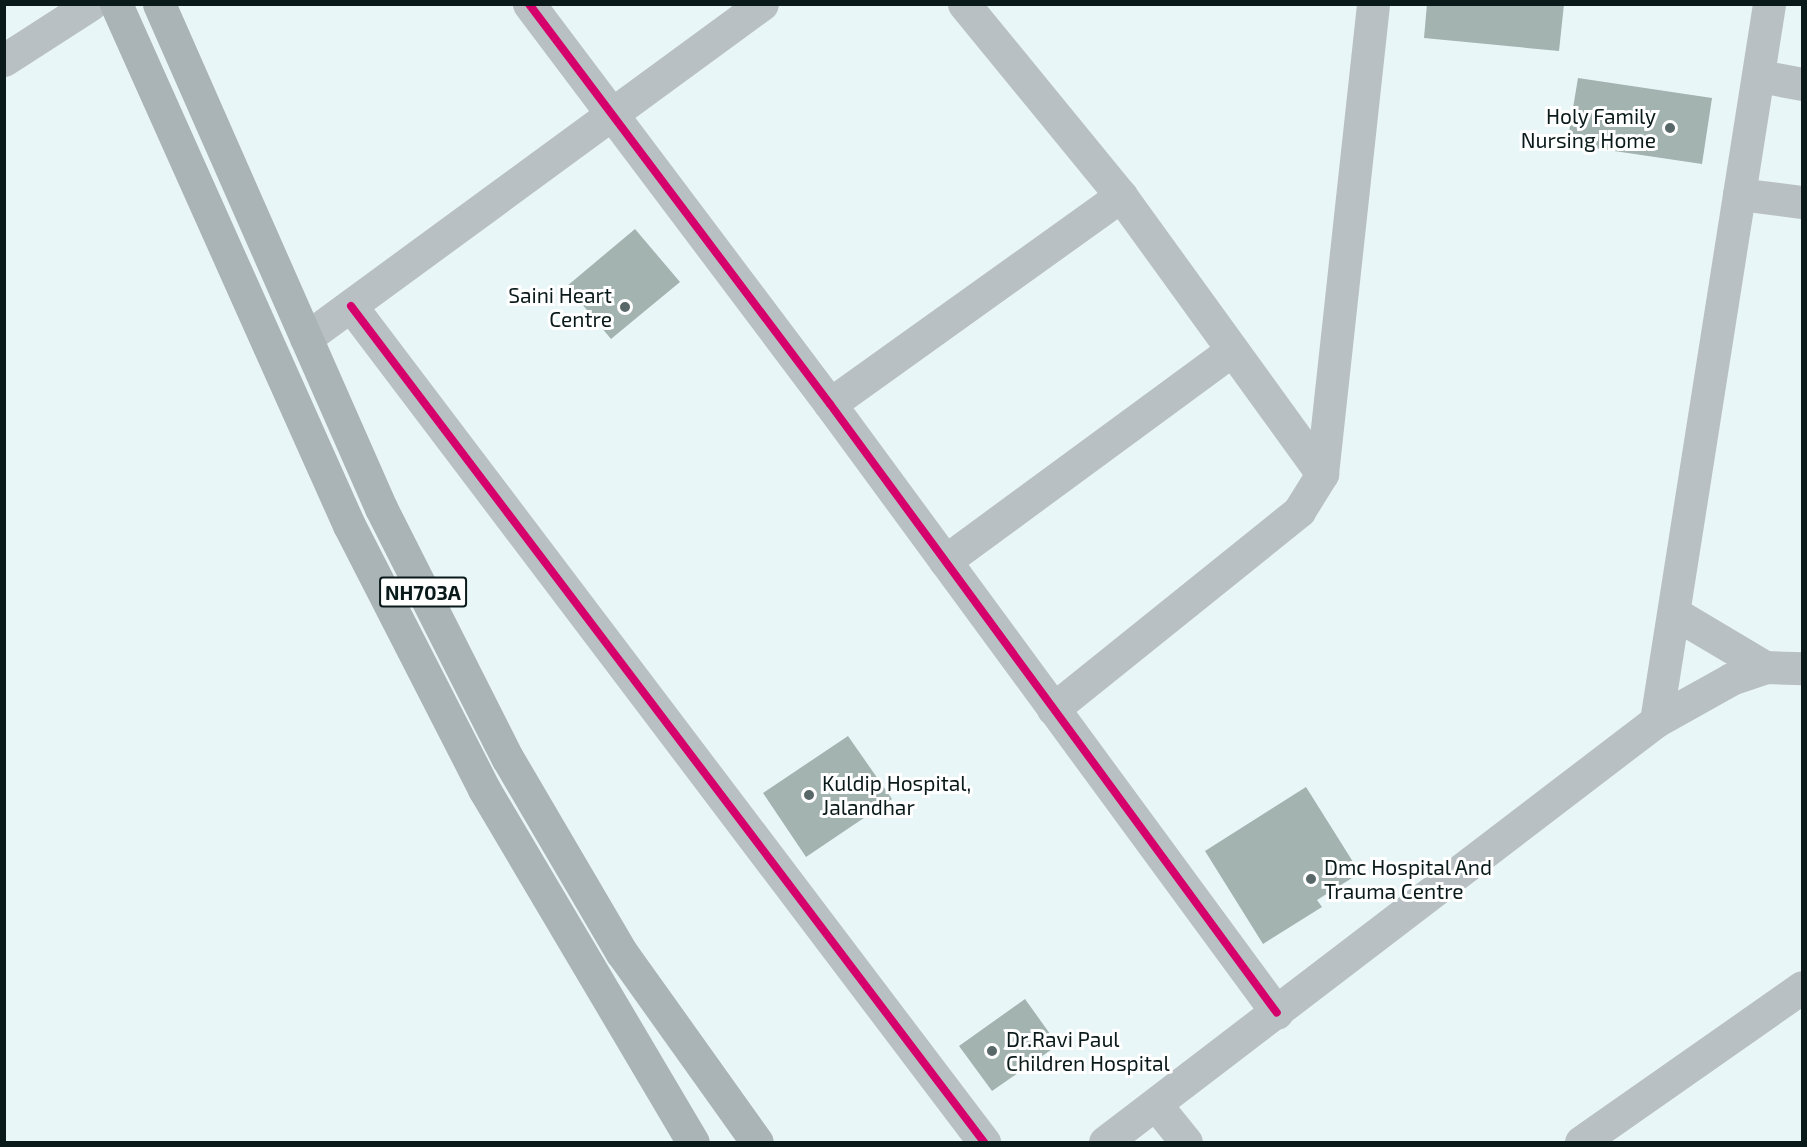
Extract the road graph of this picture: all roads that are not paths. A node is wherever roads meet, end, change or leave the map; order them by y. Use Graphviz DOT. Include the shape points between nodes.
graph roads {
  1 [pos="91,4"];
  2 [pos="116,4"];
  3 [pos="159,4"];
  4 [pos="529,4"];
  5 [pos="762,4"];
  6 [pos="964,4"];
  7 [pos="1373,4"];
  8 [pos="1769,4"];
  9 [pos="4,60"];
  10 [pos="1760,76"];
  11 [pos="1803,84"];
  12 [pos="613,113"];
  13 [pos="1739,194"];
  14 [pos="1121,196"];
  15 [pos="1803,202"];
  16 [pos="351,306"];
  17 [pos="306,338"];
  18 [pos="1232,350"];
  19 [pos="830,404"];
  20 [pos="1322,474"];
  21 [pos="945,561"];
  22 [pos="1674,613"];
  23 [pos="1766,667"];
  24 [pos="1803,668"];
  25 [pos="1053,709"];
  26 [pos="1656,721"];
  27 [pos="1803,987"];
  28 [pos="1277,1013"];
  29 [pos="1157,1106"];
  30 [pos="688,1140"];
  31 [pos="757,1143"];
  32 [pos="984,1143"];
  33 [pos="1105,1143"];
  34 [pos="1186,1143"];
  35 [pos="1581,1143"];
  1 -- 9 [label="street"];
  2 -- 30 [label="highway, NH703A" via="349,525 484,789"];
  3 -- 17 [label="highway, NH703A"];
  4 -- 12 [label="street"];
  5 -- 12 [label="street"];
  6 -- 14 [label="street"];
  7 -- 20 [label="street"];
  8 -- 10 [label="street"];
  10 -- 11 [label="street"];
  10 -- 13 [label="street"];
  12 -- 16 [label="street"];
  12 -- 19 [label="street"];
  13 -- 15 [label="street"];
  13 -- 22 [label="street"];
  14 -- 18 [label="street"];
  14 -- 19 [label="street"];
  16 -- 17 [label="street"];
  16 -- 32 [label="street"];
  17 -- 31 [label="highway, NH703A" via="381,508 508,759 622,953"];
  18 -- 20 [label="street"];
  18 -- 21 [label="street"];
  19 -- 21 [label="street"];
  20 -- 25 [label="street" via="1299,510"];
  21 -- 25 [label="street"];
  22 -- 23 [label="street"];
  22 -- 26 [label="street"];
  23 -- 24 [label="street"];
  23 -- 26 [label="street" via="1731,679"];
  25 -- 28 [label="street"];
  26 -- 28 [label="street"];
  27 -- 35 [label="street"];
  28 -- 29 [label="street"];
  29 -- 33 [label="street"];
  29 -- 34 [label="street"];
}
